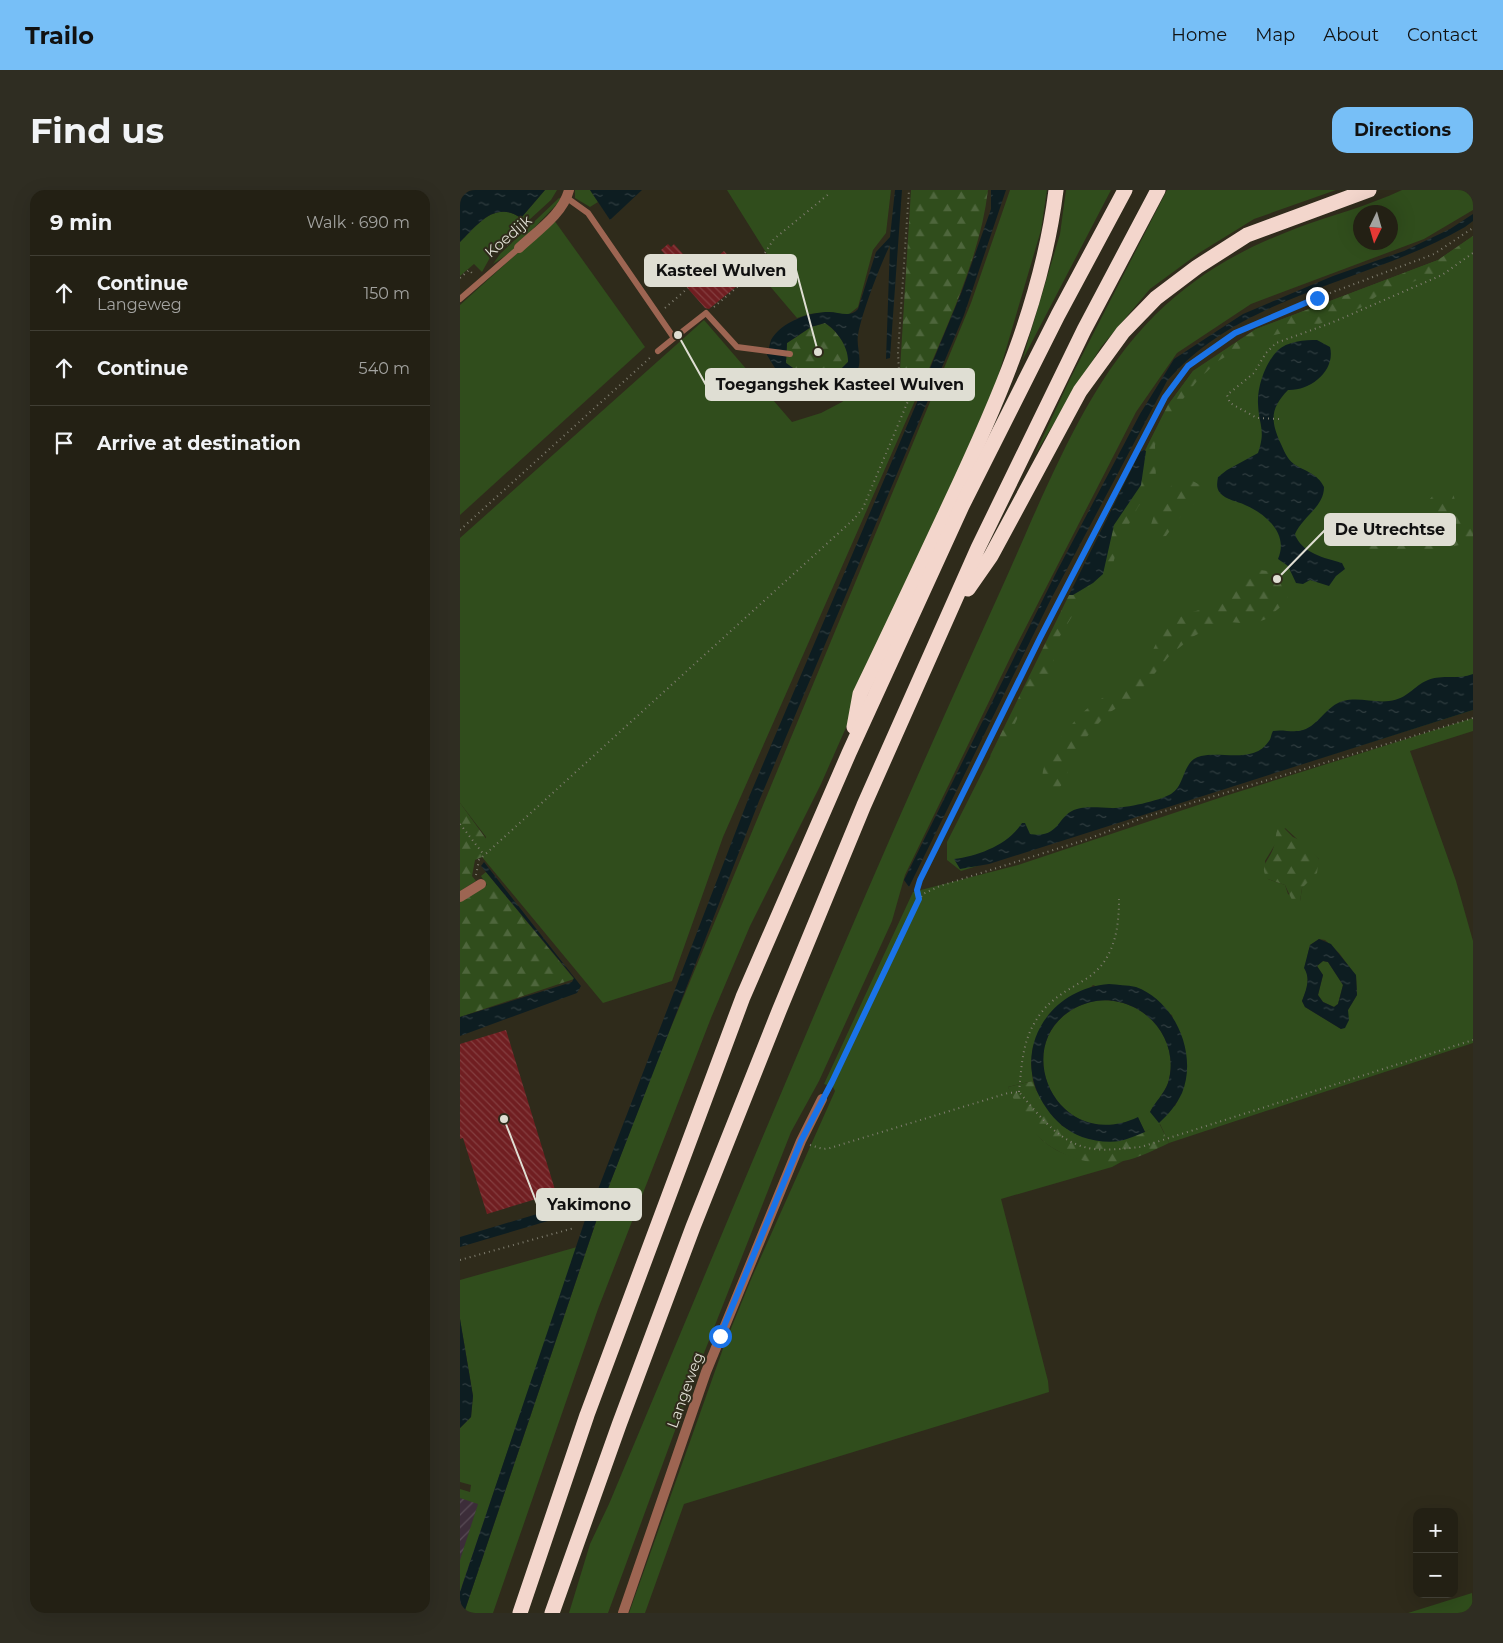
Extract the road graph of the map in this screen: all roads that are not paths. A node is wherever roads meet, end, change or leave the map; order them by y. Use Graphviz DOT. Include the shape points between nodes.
graph roads {
  1 [pos="1056,190"];
  2 [pos="1125,190"];
  3 [pos="1158,190"];
  4 [pos="1369,190"];
  5 [pos="568,194"];
  6 [pos="519,248"];
  7 [pos="460,299"];
  8 [pos="674,338"];
  9 [pos="658,351"];
  10 [pos="790,354"];
  11 [pos="951,612"];
  12 [pos="848,753"];
  13 [pos="481,884"];
  14 [pos="460,897"];
  15 [pos="822,1098"];
  16 [pos="520,1613"];
  17 [pos="552,1613"];
  18 [pos="623,1613"];
  1 -- 12 [label="highway" via="1052,228 1041,275 1008,378 860,694"];
  2 -- 12 [label="highway" via="1058,314 962,506"];
  3 -- 11 [label="highway" via="1084,330 978,548"];
  4 -- 11 [label="highway" via="1248,235 1197,266 1149,305 1123,332 1080,391 991,556"];
  5 -- 6 [label="street, Koedijk" via="555,214"];
  5 -- 8 [label="lane" via="588,213"];
  6 -- 7 [label="lane, Koedijk"];
  8 -- 9 [label="lane"];
  8 -- 10 [label="lane" via="706,313 737,348"];
  11 -- 17 [label="highway" via="864,805 779,1011 680,1263"];
  12 -- 16 [label="highway" via="743,997 587,1415"];
  13 -- 14 [label="street"];
  15 -- 18 [label="street, Langeweg" via="801,1141 706,1372"];
}
